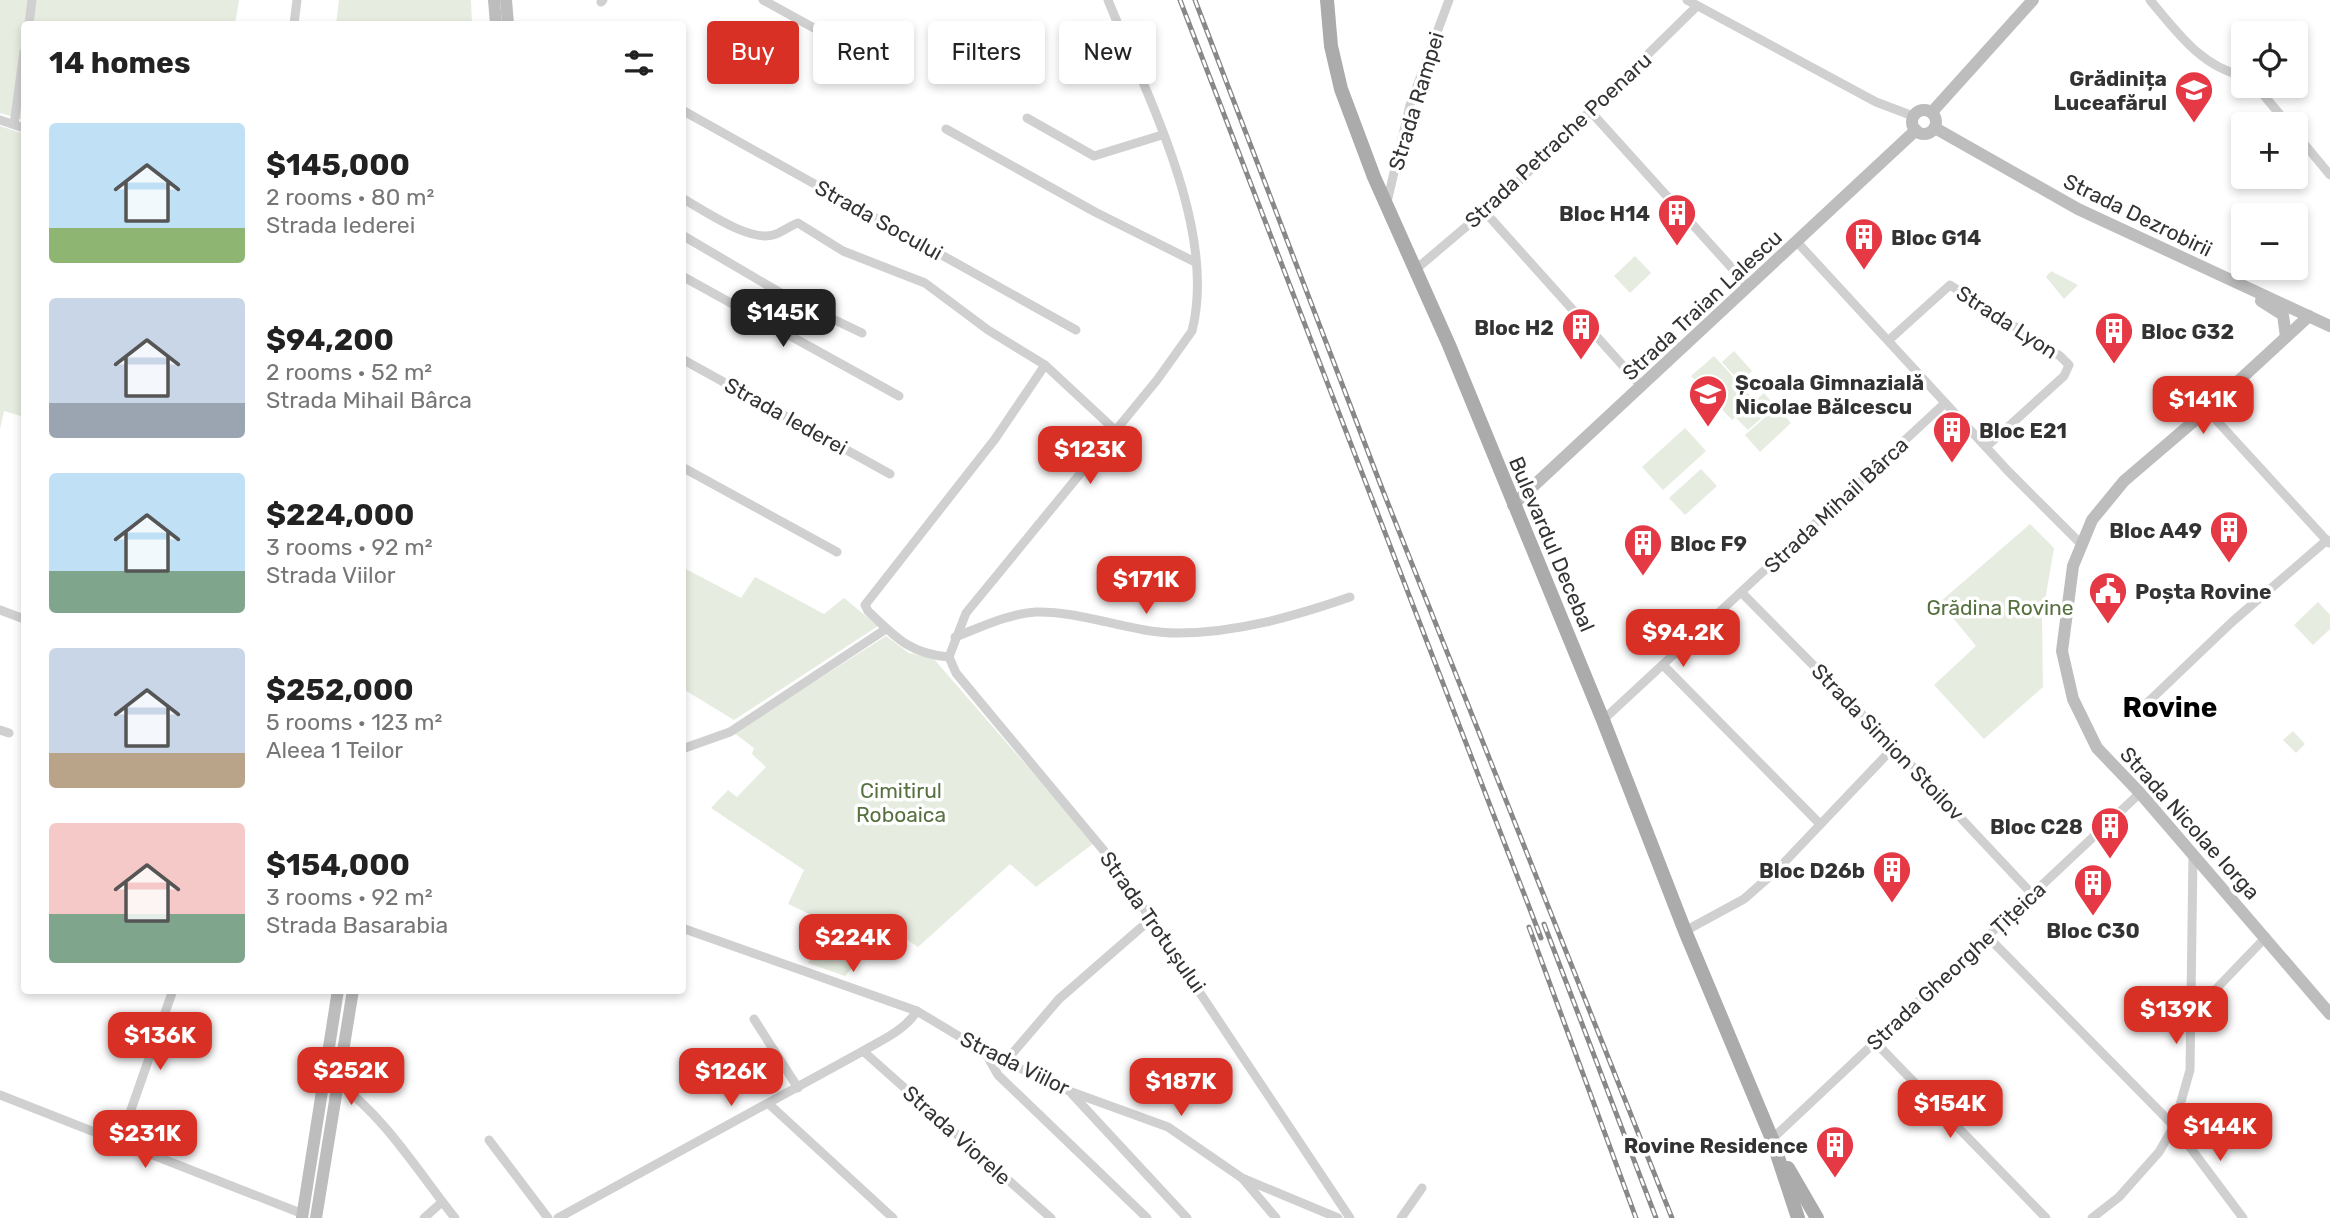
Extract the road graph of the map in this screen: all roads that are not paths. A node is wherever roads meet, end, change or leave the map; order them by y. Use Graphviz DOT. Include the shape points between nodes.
graph roads {
  1 [pos="32,0"];
  2 [pos="297,0"];
  3 [pos="494,0"];
  4 [pos="506,0"];
  5 [pos="763,0"];
  6 [pos="1108,0"];
  7 [pos="1327,0"];
  8 [pos="1449,0"];
  9 [pos="1687,0"];
  10 [pos="2033,0"];
  11 [pos="2150,0"];
  12 [pos="1697,6"];
  13 [pos="29,21"];
  14 [pos="294,21"];
  15 [pos="505,21"];
  16 [pos="507,21"];
  17 [pos="813,28"];
  18 [pos="2231,71"];
  19 [pos="21,74"];
  20 [pos="2266,98"];
  21 [pos="686,112"];
  22 [pos="1591,112"];
  23 [pos="1932,112"];
  24 [pos="2278,112"];
  25 [pos="1913,116"];
  26 [pos="1027,118"];
  27 [pos="0,120"];
  28 [pos="14,124"];
  29 [pos="21,127"];
  30 [pos="946,128"];
  31 [pos="1935,128"];
  32 [pos="1916,130"];
  33 [pos="1162,135"];
  34 [pos="2308,148"];
  35 [pos="2330,175"];
  36 [pos="686,200"];
  37 [pos="1387,204"];
  38 [pos="1485,212"];
  39 [pos="686,236"];
  40 [pos="1797,242"];
  41 [pos="1195,262"];
  42 [pos="1415,270"];
  43 [pos="686,278"];
  44 [pos="2239,284"];
  45 [pos="1749,287"];
  46 [pos="2309,316"];
  47 [pos="2330,326"];
  48 [pos="1076,330"];
  49 [pos="862,333"];
  50 [pos="2286,337"];
  51 [pos="1889,340"];
  52 [pos="686,361"];
  53 [pos="1045,365"];
  54 [pos="1642,387"];
  55 [pos="899,396"];
  56 [pos="1945,403"];
  57 [pos="2207,410"];
  58 [pos="1115,430"];
  59 [pos="1986,447"];
  60 [pos="686,469"];
  61 [pos="890,474"];
  62 [pos="1513,505"];
  63 [pos="2329,542"];
  64 [pos="2081,544"];
  65 [pos="837,552"];
  66 [pos="1742,593"];
  67 [pos="1350,597"];
  68 [pos="0,610"];
  69 [pos="21,618"];
  70 [pos="886,629"];
  71 [pos="955,638"];
  72 [pos="949,657"];
  73 [pos="1664,666"];
  74 [pos="2145,705"];
  75 [pos="1603,720"];
  76 [pos="1895,747"];
  77 [pos="686,748"];
  78 [pos="2140,793"];
  79 [pos="1820,824"];
  80 [pos="2193,855"];
  81 [pos="2032,894"];
  82 [pos="1152,918"];
  83 [pos="686,929"];
  84 [pos="1685,931"];
  85 [pos="1987,936"];
  86 [pos="2266,937"];
  87 [pos="172,994"];
  88 [pos="337,994"];
  89 [pos="352,994"];
  90 [pos="917,1011"];
  91 [pos="2192,1014"];
  92 [pos="2330,1014"];
  93 [pos="754,1020"];
  94 [pos="1875,1042"];
  95 [pos="863,1051"];
  96 [pos="985,1052"];
  97 [pos="1005,1062"];
  98 [pos="338,1083"];
  99 [pos="798,1088"];
  100 [pos="1069,1091"];
  101 [pos="0,1095"];
  102 [pos="770,1105"];
  103 [pos="2174,1126"];
  104 [pos="1772,1139"];
  105 [pos="489,1140"];
  106 [pos="119,1143"];
  107 [pos="1242,1178"];
  108 [pos="1422,1188"];
  109 [pos="442,1202"];
  110 [pos="302,1216"];
  111 [pos="316,1218"];
  112 [pos="424,1218"];
  113 [pos="455,1218"];
  114 [pos="548,1218"];
  115 [pos="558,1218"];
  116 [pos="893,1218"];
  117 [pos="1051,1218"];
  118 [pos="1147,1218"];
  119 [pos="1187,1218"];
  120 [pos="1276,1218"];
  121 [pos="1338,1218"];
  122 [pos="1350,1218"];
  123 [pos="1401,1218"];
  124 [pos="1798,1218"];
  125 [pos="1817,1218"];
  126 [pos="2046,1218"];
  127 [pos="2092,1218"];
  128 [pos="2243,1218"];
  1 -- 13 [label="street"];
  2 -- 14 [label="street"];
  3 -- 15 [label="street"];
  4 -- 16 [label="street"];
  5 -- 17 [label="street"];
  6 -- 33 [label="street"];
  7 -- 37 [label="main road, Bulevardul Decebal" via="1340,89"];
  8 -- 37 [label="street, Strada Rampei" via="1410,105"];
  9 -- 12 [label="street"];
  10 -- 23 [label="street"];
  11 -- 18 [label="street" via="2211,64"];
  12 -- 22 [label="street, Strada Petrache Poenaru"];
  12 -- 25 [label="street" via="1877,102"];
  19 -- 28 [label="street"];
  20 -- 24 [label="street"];
  21 -- 48 [label="street, Strada Socului"];
  22 -- 38 [label="street, Strada Petrache Poenaru"];
  22 -- 45 [label="street"];
  23 -- 25 [label="street" via="1924,109"];
  23 -- 31 [label="street"];
  25 -- 32 [label="street"];
  26 -- 33 [label="street" via="1094,156"];
  27 -- 28 [label="street"];
  28 -- 29 [label="street"];
  30 -- 41 [label="street"];
  31 -- 32 [label="street" via="1927,134"];
  31 -- 44 [label="street, Strada Dezrobirii" via="2078,209"];
  32 -- 40 [label="street, Strada Traian Lalescu"];
  33 -- 41 [label="street" via="1189,207"];
  34 -- 35 [label="street"];
  36 -- 53 [label="street" via="757,235 772,236 798,223 843,251 925,283"];
  37 -- 42 [label="main road, Bulevardul Decebal"];
  38 -- 42 [label="street, Strada Petrache Poenaru"];
  38 -- 54 [label="street"];
  39 -- 49 [label="street" via="791,299"];
  40 -- 45 [label="street, Strada Traian Lalescu"];
  40 -- 51 [label="street"];
  41 -- 58 [label="street" via="1192,331"];
  42 -- 62 [label="main road, Bulevardul Decebal"];
  43 -- 55 [label="street"];
  44 -- 46 [label="street, Strada Dezrobirii"];
  44 -- 50 [label="street" via="2283,315"];
  45 -- 54 [label="street, Strada Traian Lalescu"];
  46 -- 47 [label="street, Strada Dezrobirii"];
  46 -- 50 [label="street, Strada Nicolae Iorga"];
  50 -- 57 [label="street, Strada Nicolae Iorga"];
  51 -- 56 [label="street"];
  51 -- 59 [label="street, Strada Lyon" via="1950,285 2069,365 2064,376"];
  52 -- 61 [label="street, Strada Iederei"];
  53 -- 58 [label="street"];
  53 -- 70 [label="street" via="995,439 865,605"];
  54 -- 62 [label="street, Strada Traian Lalescu"];
  56 -- 59 [label="street"];
  56 -- 66 [label="street, Strada Mihail Bârca"];
  57 -- 63 [label="street"];
  57 -- 64 [label="street, Strada Nicolae Iorga" via="2124,481 2092,520"];
  58 -- 71 [label="street" via="966,613"];
  59 -- 64 [label="street"];
  60 -- 65 [label="street"];
  62 -- 75 [label="main road, Bulevardul Decebal"];
  63 -- 74 [label="street" via="2232,622"];
  64 -- 78 [label="street, Strada Nicolae Iorga" via="2064,618 2065,673 2097,748"];
  66 -- 73 [label="street, Strada Mihail Bârca"];
  66 -- 76 [label="street, Strada Simion Stoilov"];
  67 -- 71 [label="street" via="1271,621 1203,631 1135,630 1035,612"];
  68 -- 69 [label="street"];
  70 -- 72 [label="street" via="911,649"];
  70 -- 77 [label="street" via="730,732"];
  71 -- 72 [label="street"];
  72 -- 82 [label="street, Strada Trotușului" via="956,673 1110,858"];
  73 -- 75 [label="street, Strada Mihail Bârca"];
  73 -- 79 [label="street"];
  75 -- 84 [label="main road, Bulevardul Decebal"];
  76 -- 79 [label="street"];
  76 -- 81 [label="street, Strada Simion Stoilov"];
  78 -- 80 [label="street, Strada Nicolae Iorga"];
  78 -- 81 [label="street, Strada Gheorghe Țițeica"];
  79 -- 84 [label="street" via="1744,899"];
  80 -- 86 [label="street, Strada Nicolae Iorga"];
  80 -- 91 [label="street"];
  81 -- 85 [label="street, Strada Gheorghe Țițeica"];
  82 -- 97 [label="street" via="1059,999"];
  82 -- 122 [label="street, Strada Trotușului"];
  83 -- 90 [label="street, Strada Viilor"];
  84 -- 104 [label="main road, Bulevardul Decebal"];
  85 -- 94 [label="street, Strada Gheorghe Țițeica"];
  85 -- 103 [label="street"];
  86 -- 91 [label="street"];
  86 -- 92 [label="street, Strada Nicolae Iorga"];
  87 -- 106 [label="street"];
  88 -- 110 [label="street"];
  89 -- 98 [label="street"];
  90 -- 95 [label="street" via="912,1020"];
  90 -- 96 [label="street, Strada Viilor"];
  91 -- 103 [label="street" via="2190,1070"];
  93 -- 99 [label="street"];
  94 -- 104 [label="street, Strada Gheorghe Țițeica"];
  94 -- 126 [label="street"];
  95 -- 99 [label="street"];
  95 -- 117 [label="street, Strada Viorele"];
  96 -- 97 [label="street, Strada Viilor"];
  96 -- 118 [label="street" via="998,1075"];
  97 -- 100 [label="street, Strada Viilor"];
  98 -- 109 [label="street" via="354,1094"];
  98 -- 111 [label="street"];
  99 -- 102 [label="street"];
  100 -- 107 [label="street, Strada Viilor" via="1168,1127"];
  100 -- 119 [label="street"];
  101 -- 106 [label="street"];
  102 -- 115 [label="street"];
  102 -- 116 [label="street"];
  103 -- 127 [label="street" via="2138,1177"];
  103 -- 128 [label="street"];
  104 -- 124 [label="main road, Bulevardul Decebal"];
  104 -- 125 [label="main road, Bulevardul Decebal"];
  105 -- 114 [label="street"];
  106 -- 110 [label="street"];
  107 -- 120 [label="street"];
  107 -- 121 [label="street, Strada Viilor"];
  108 -- 123 [label="street"];
  109 -- 112 [label="street"];
  109 -- 113 [label="street"];
}
